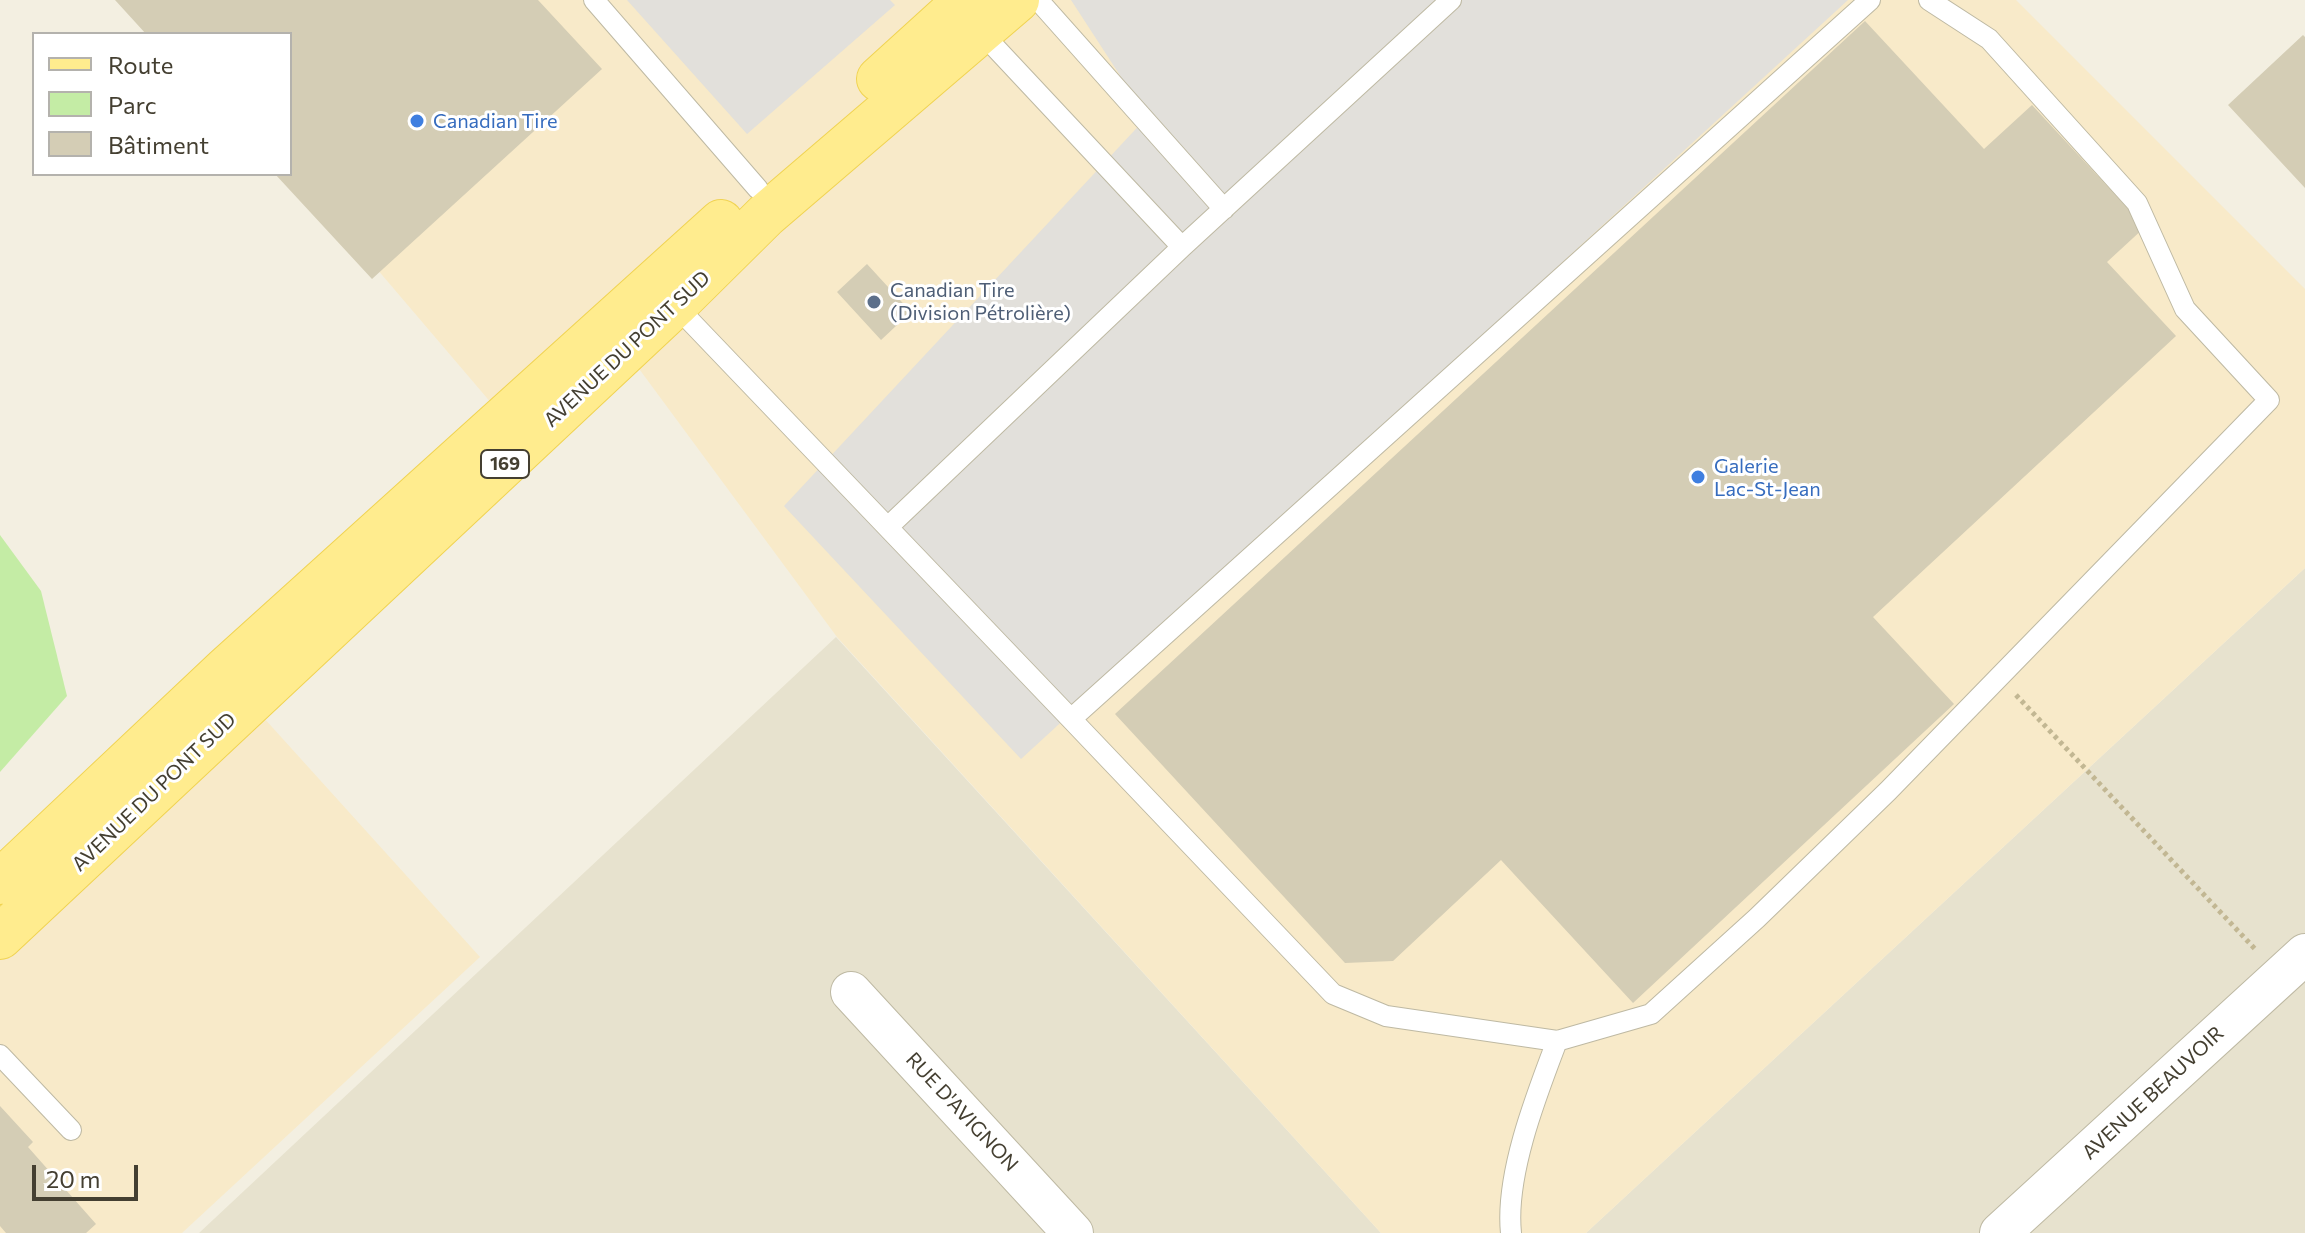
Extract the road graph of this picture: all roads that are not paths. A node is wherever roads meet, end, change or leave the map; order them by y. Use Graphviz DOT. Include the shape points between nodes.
graph roads {
  1 [pos="594,0"];
  2 [pos="1017,0"];
  3 [pos="1038,0"];
  4 [pos="1451,0"];
  5 [pos="1870,0"];
  6 [pos="1929,0"];
  7 [pos="968,12"];
  8 [pos="758,189"];
  9 [pos="1224,209"];
  10 [pos="1182,247"];
  11 [pos="665,293"];
  12 [pos="889,526"];
  13 [pos="1071,719"];
  14 [pos="0,882"];
  15 [pos="0,937"];
  16 [pos="2293,965"];
  17 [pos="851,992"];
  18 [pos="1557,1041"];
  19 [pos="0,1055"];
  20 [pos="71,1130"];
  21 [pos="1073,1233"];
  22 [pos="1511,1233"];
  23 [pos="2000,1233"];
  1 -- 8 [label="lane"];
  2 -- 7 [label="main road, AVENUE DU PONT SUD / 169"];
  3 -- 9 [label="lane"];
  4 -- 9 [label="lane"];
  5 -- 13 [label="lane"];
  6 -- 18 [label="lane" via="1989,39 2137,203 2185,309 2269,400 1757,918 1651,1014"];
  7 -- 8 [label="main road, AVENUE DU PONT SUD / 169"];
  7 -- 10 [label="lane"];
  7 -- 11 [label="main road, AVENUE DU PONT SUD / 169" via="766,215"];
  8 -- 11 [label="main road, AVENUE DU PONT SUD / 169"];
  9 -- 10 [label="lane"];
  10 -- 12 [label="lane"];
  11 -- 12 [label="lane"];
  11 -- 14 [label="main road, AVENUE DU PONT SUD / 169" via="226,669"];
  11 -- 15 [label="main road, AVENUE DU PONT SUD / 169"];
  12 -- 13 [label="lane"];
  13 -- 18 [label="lane" via="1333,994 1386,1016"];
  16 -- 23 [label="street, AVENUE BEAUVOIR"];
  17 -- 21 [label="street, RUE D'AVIGNON"];
  18 -- 22 [label="lane" via="1508,1208"];
  19 -- 20 [label="lane"];
}
